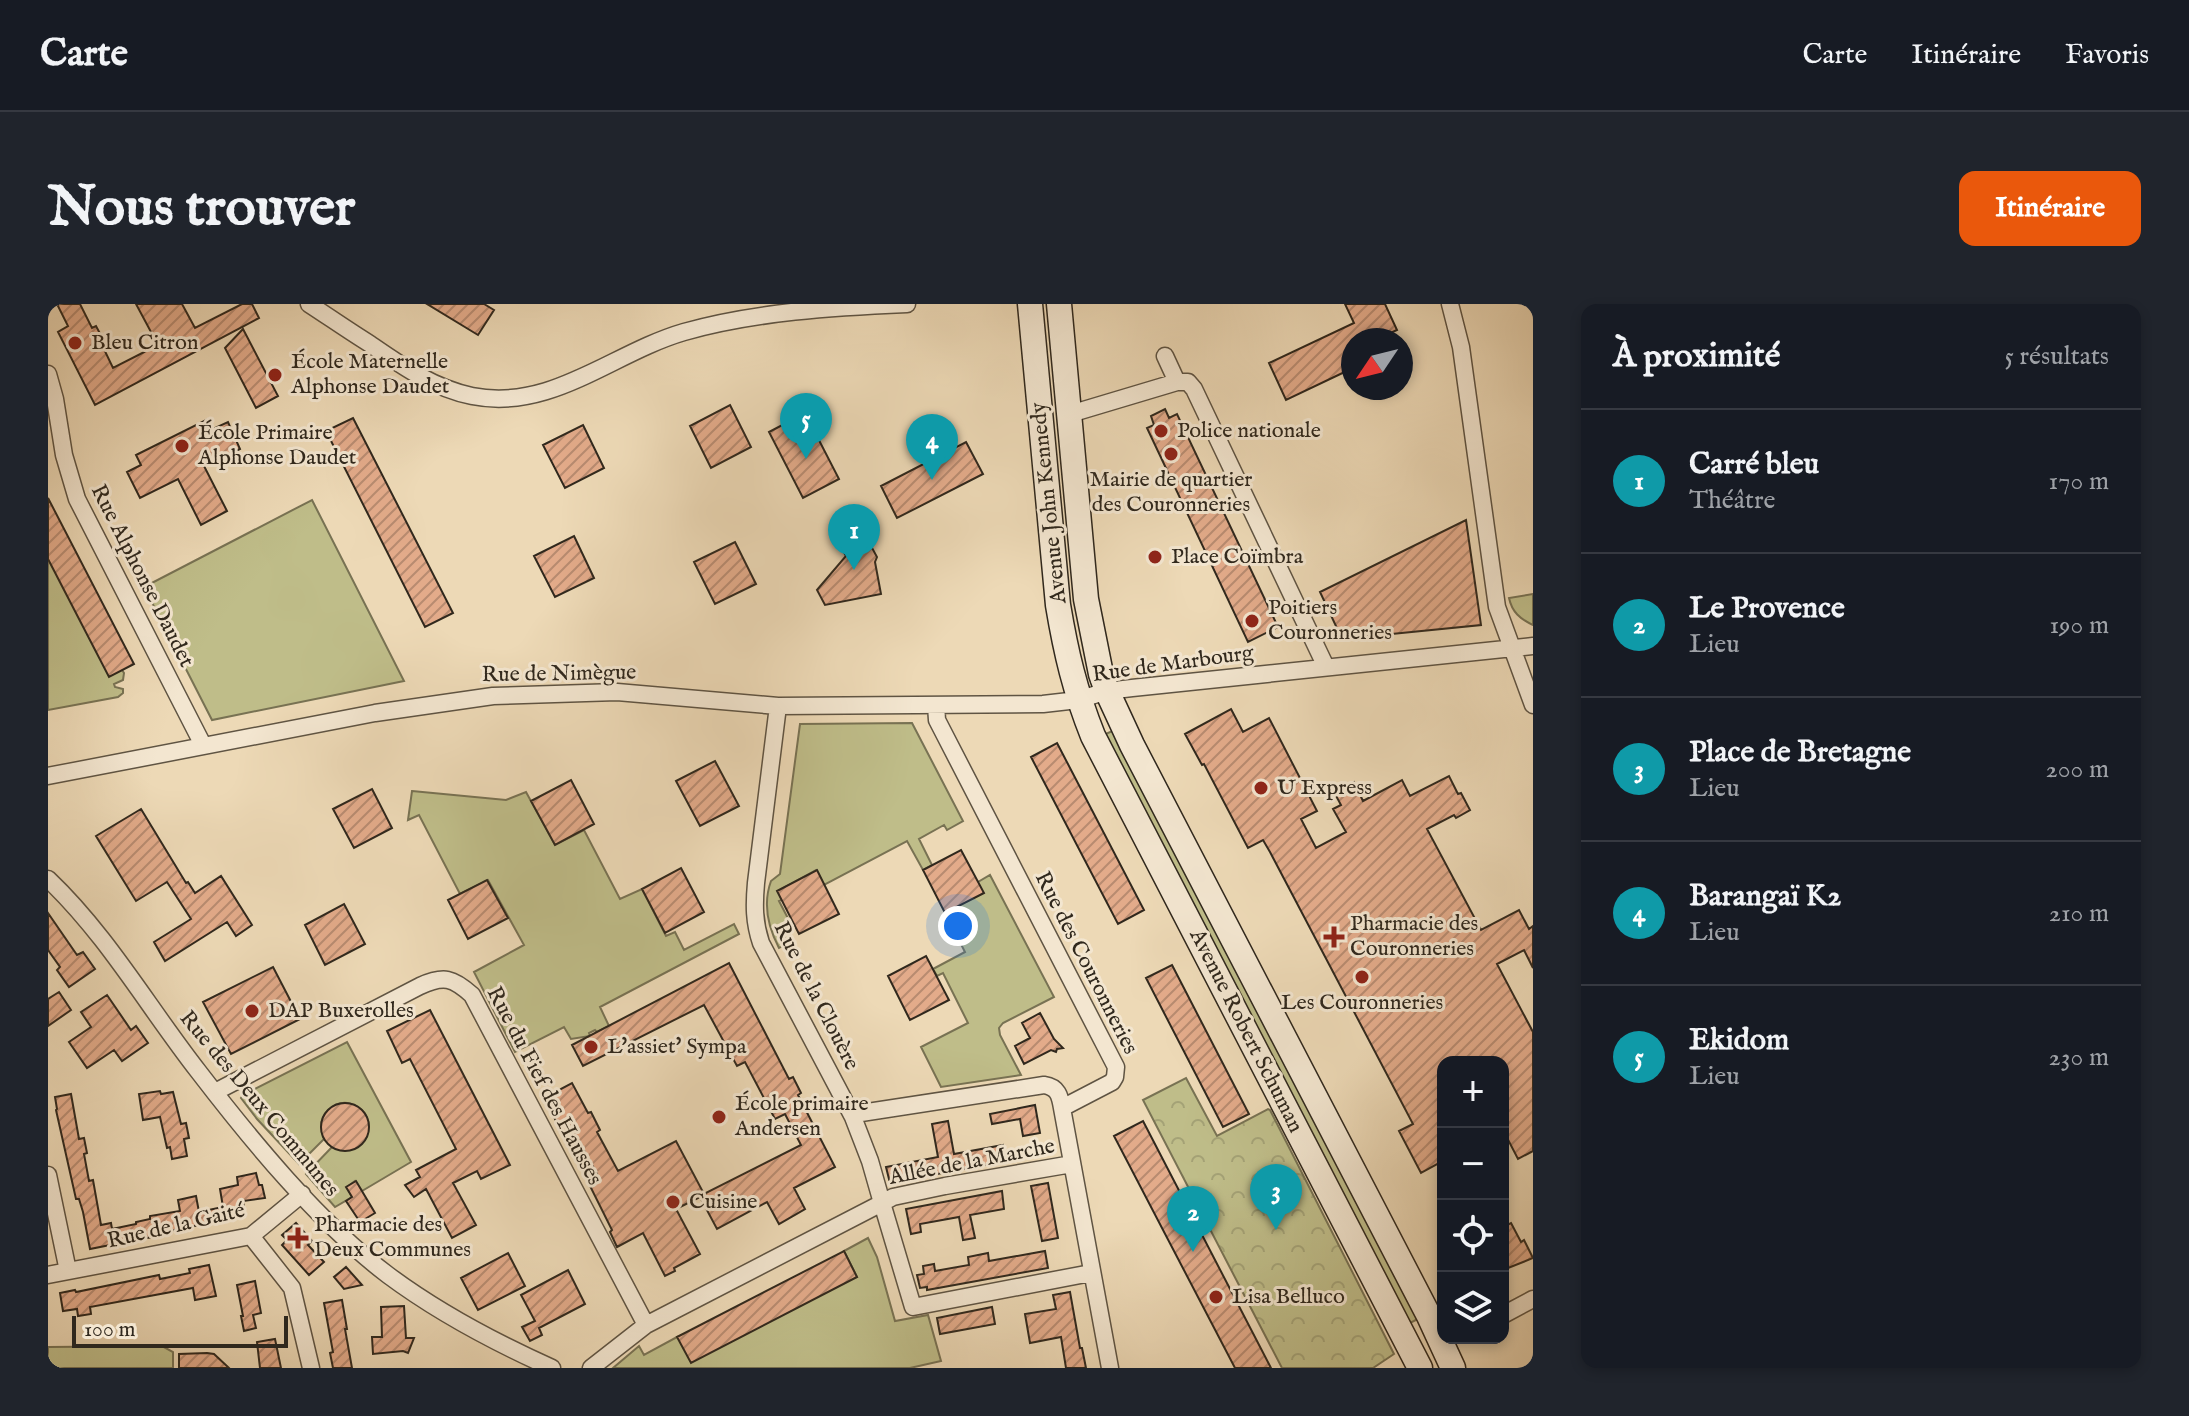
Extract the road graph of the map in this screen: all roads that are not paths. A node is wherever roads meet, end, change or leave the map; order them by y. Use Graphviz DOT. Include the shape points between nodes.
graph roads {
  1 [pos="309,304"];
  2 [pos="907,304"];
  3 [pos="1031,304"];
  4 [pos="1059,304"];
  5 [pos="1450,304"];
  6 [pos="869,305"];
  7 [pos="1062,335"];
  8 [pos="1165,356"];
  9 [pos="48,374"];
  10 [pos="1177,382"];
  11 [pos="1070,414"];
  12 [pos="1533,646"];
  13 [pos="1512,647"];
  14 [pos="1318,668"];
  15 [pos="1107,691"];
  16 [pos="1078,700"];
  17 [pos="936,705"];
  18 [pos="1533,705"];
  19 [pos="778,706"];
  20 [pos="203,745"];
  21 [pos="48,776"];
  22 [pos="48,879"];
  23 [pos="215,1092"];
  24 [pos="1062,1108"];
  25 [pos="853,1117"];
  26 [pos="1072,1164"];
  27 [pos="48,1175"];
  28 [pos="302,1194"];
  29 [pos="882,1203"];
  30 [pos="251,1236"];
  31 [pos="68,1271"];
  32 [pos="1091,1273"];
  33 [pos="48,1275"];
  34 [pos="1533,1299"];
  35 [pos="1509,1312"];
  36 [pos="646,1325"];
  37 [pos="1452,1350"];
  38 [pos="1416,1366"];
  39 [pos="311,1368"];
  40 [pos="552,1368"];
  41 [pos="591,1368"];
  42 [pos="1110,1368"];
  1 -- 6 [label="street" via="421,378 461,394 494,398 562,387 684,332"];
  2 -- 6 [label="street"];
  3 -- 7 [label="street, Avenue John Kennedy" via="1050,314"];
  3 -- 16 [label="main road, Avenue John Kennedy" via="1058,605"];
  4 -- 7 [label="main road, Avenue John Kennedy"];
  5 -- 13 [label="street" via="1461,347 1497,607"];
  7 -- 11 [label="main road, Avenue John Kennedy"];
  8 -- 10 [label="street"];
  9 -- 20 [label="street, Rue Alphonse Daudet" via="77,499"];
  10 -- 11 [label="street"];
  10 -- 14 [label="street" via="1188,382 1194,389"];
  11 -- 15 [label="main road, Avenue John Kennedy" via="1086,599"];
  12 -- 13 [label="street, Rue de Marbourg"];
  13 -- 14 [label="street, Rue de Marbourg"];
  13 -- 18 [label="street"];
  14 -- 15 [label="street, Rue de Marbourg"];
  15 -- 16 [label="street, Rue de Marbourg"];
  15 -- 37 [label="main road, Avenue Robert Schuman"];
  16 -- 17 [label="street, Rue de Nimègue"];
  16 -- 38 [label="main road, Avenue Robert Schuman"];
  17 -- 19 [label="street, Rue de Nimègue"];
  17 -- 24 [label="street, Rue des Couronneries" via="937,720 1116,1067 1112,1082"];
  19 -- 20 [label="street, Rue de Nimègue" via="617,692 493,696"];
  19 -- 25 [label="street, Rue de la Clouère" via="755,925"];
  20 -- 21 [label="street, Rue de Nimègue"];
  22 -- 23 [label="street, Rue des Deux Communes" via="78,910"];
  23 -- 28 [label="street, Rue des Deux Communes"];
  23 -- 36 [label="street, Rue du Fief des Hausses" via="420,986 441,979 455,982 472,995"];
  24 -- 25 [label="street" via="1057,1091 1044,1085"];
  24 -- 26 [label="street"];
  25 -- 29 [label="street, Rue de la Clouère"];
  26 -- 29 [label="street, Allée de la Marche"];
  26 -- 32 [label="street"];
  27 -- 31 [label="street"];
  28 -- 30 [label="street, Rue de la Gaité"];
  28 -- 40 [label="street, Rue des Deux Communes" via="396,1280 447,1315"];
  29 -- 32 [label="street, Rue de la Clouère" via="913,1307"];
  29 -- 36 [label="street"];
  30 -- 31 [label="street, Rue de la Gaité"];
  30 -- 39 [label="street" via="292,1288"];
  31 -- 33 [label="street, Rue de la Gaité"];
  32 -- 42 [label="street"];
  34 -- 35 [label="street"];
  36 -- 41 [label="street"];
  37 -- 38 [label="main road"];
}
